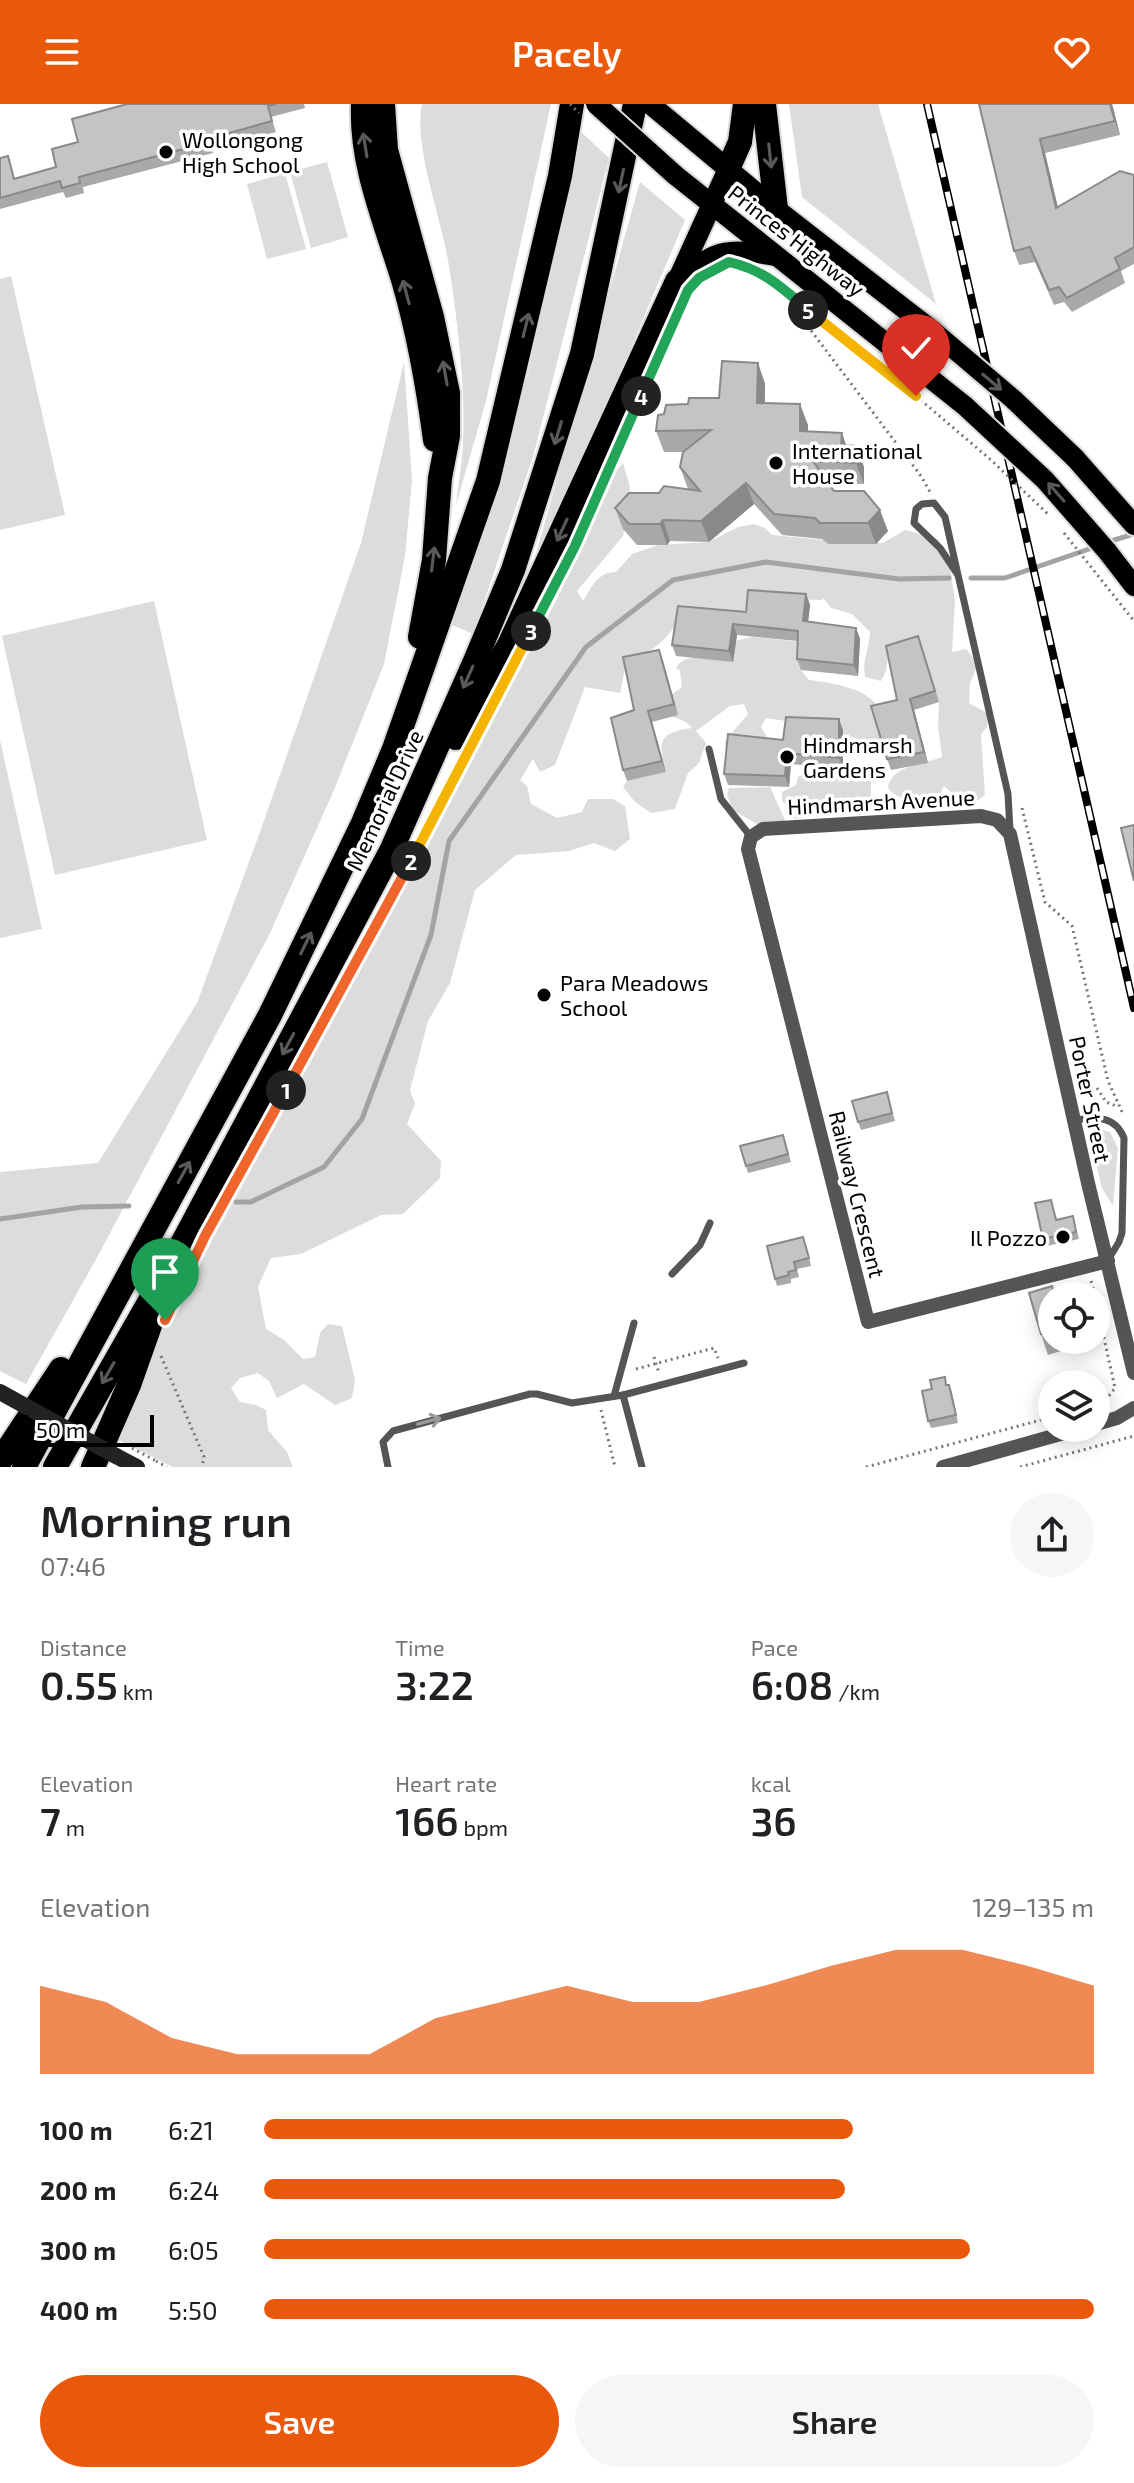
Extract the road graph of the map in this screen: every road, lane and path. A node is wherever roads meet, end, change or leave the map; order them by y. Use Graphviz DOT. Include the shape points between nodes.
graph roads {
  1 [pos="363,104"];
  2 [pos="383,104"];
  3 [pos="572,104"];
  4 [pos="596,104"];
  5 [pos="635,104"];
  6 [pos="650,104"];
  7 [pos="745,104"];
  8 [pos="764,104"];
  9 [pos="728,169"];
  10 [pos="713,204"];
  11 [pos="776,209"];
  12 [pos="779,257"];
  13 [pos="765,275"];
  14 [pos="772,279"];
  15 [pos="677,281"];
  16 [pos="440,478"];
  17 [pos="930,502"];
  18 [pos="1051,517"];
  19 [pos="1134,525"];
  20 [pos="1059,527"];
  21 [pos="958,575"];
  22 [pos="1134,586"];
  23 [pos="1134,621"];
  24 [pos="394,749"];
  25 [pos="709,749"];
  26 [pos="466,756"];
  27 [pos="1008,794"];
  28 [pos="1010,834"];
  29 [pos="751,837"];
  30 [pos="391,851"];
  31 [pos="378,923"];
  32 [pos="1097,1088"];
  33 [pos="1119,1107"];
  34 [pos="1073,1120"];
  35 [pos="1130,1123"];
  36 [pos="710,1223"];
  37 [pos="146,1241"];
  38 [pos="175,1257"];
  39 [pos="1108,1261"];
  40 [pos="672,1274"];
  41 [pos="634,1323"];
  42 [pos="714,1340"];
  43 [pos="157,1347"];
  44 [pos="714,1348"];
  45 [pos="1107,1354"];
  46 [pos="654,1357"];
  47 [pos="656,1363"];
  48 [pos="744,1363"];
  49 [pos="721,1369"];
  50 [pos="620,1373"];
  51 [pos="1134,1373"];
  52 [pos="663,1384"];
  53 [pos="0,1392"];
  54 [pos="1110,1394"];
  55 [pos="623,1395"];
  56 [pos="614,1396"];
  57 [pos="599,1399"];
  58 [pos="1134,1408"];
  59 [pos="1110,1420"];
  60 [pos="1038,1421"];
  61 [pos="1134,1436"];
  62 [pos="1038,1440"];
  63 [pos="0,1461"];
  64 [pos="156,1461"];
  65 [pos="24,1467"];
  66 [pos="55,1467"];
  67 [pos="93,1467"];
  68 [pos="137,1467"];
  69 [pos="167,1467"];
  70 [pos="202,1467"];
  71 [pos="388,1467"];
  72 [pos="615,1467"];
  73 [pos="642,1467"];
  74 [pos="866,1467"];
  75 [pos="943,1467"];
  76 [pos="1020,1467"];
  16 -- 1 [label="highway, one-way" via="427,378 369,167"];
  16 -- 2 [label="highway, one-way" via="448,436 446,373 386,150"];
  24 -- 3 [label="highway, Memorial Drive, one-way" via="488,481"];
  4 -- 10 [label="main road, Princes Highway, bridge"];
  5 -- 30 [label="highway, Memorial Drive, one-way" via="582,354 547,471 513,570"];
  6 -- 9 [label="main road, Princes Highway"];
  7 -- 9 [label="highway" via="740,142"];
  8 -- 11 [label="highway, one-way"];
  9 -- 10 [label="main road"];
  9 -- 11 [label="main road, Princes Highway"];
  10 -- 12 [label="main road, Princes Highway"];
  10 -- 15 [label="main road"];
  11 -- 19 [label="main road, Princes Highway, one-way, bridge" via="1013,399"];
  12 -- 15 [label="main road" via="726,251"];
  22 -- 12 [label="main road, Princes Highway, one-way, bridge" via="1045,480 965,406"];
  13 -- 14 [label="path"];
  14 -- 17 [label="path" via="921,476 930,489"];
  14 -- 18 [label="path, bridge" via="916,396"];
  15 -- 30 [label="highway, one-way" via="509,645"];
  24 -- 16 [label="highway, one-way" via="426,609"];
  17 -- 21 [label="lane" via="944,513"];
  17 -- 21 [label="lane" via="916,509 914,523"];
  20 -- 23 [label="path"];
  21 -- 27 [label="lane"];
  37 -- 24 [label="highway, Memorial Drive, one-way" via="270,1015"];
  25 -- 29 [label="lane" via="721,799"];
  26 -- 31 [label="path"];
  27 -- 28 [label="lane"];
  27 -- 33 [label="path" via="1027,819 1045,902 1072,926 1108,1081"];
  28 -- 29 [label="street, Hindmarsh Avenue" via="997,820 981,816 763,829"];
  28 -- 34 [label="street, Porter Street"];
  29 -- 39 [label="street, Railway Crescent" via="748,849 868,1322"];
  30 -- 38 [label="highway, Memorial Drive, one-way"];
  32 -- 33 [label="path" via="1106,1102"];
  33 -- 35 [label="path"];
  34 -- 39 [label="street, Porter Street"];
  34 -- 39 [label="lane" via="1111,1121 1124,1138 1123,1224"];
  36 -- 40 [label="lane" via="700,1245"];
  37 -- 63 [label="highway"];
  37 -- 65 [label="highway, Memorial Drive"];
  38 -- 66 [label="highway, Memorial Drive, one-way"];
  38 -- 67 [label="highway"];
  39 -- 51 [label="street, Porter Street"];
  41 -- 50 [label="lane"];
  42 -- 44 [label="path"];
  43 -- 70 [label="path" via="204,1457"];
  44 -- 47 [label="path"];
  44 -- 49 [label="path"];
  45 -- 54 [label="path" via="1115,1388"];
  46 -- 47 [label="path"];
  47 -- 50 [label="path"];
  47 -- 52 [label="path"];
  48 -- 49 [label="lane"];
  49 -- 52 [label="lane"];
  50 -- 56 [label="lane"];
  52 -- 55 [label="lane"];
  53 -- 68 [label="main road, bridge"];
  55 -- 56 [label="lane"];
  55 -- 73 [label="lane"];
  56 -- 57 [label="lane"];
  71 -- 57 [label="lane, one-way" via="383,1442 393,1431 530,1394 572,1403"];
  57 -- 72 [label="path"];
  58 -- 59 [label="street"];
  60 -- 74 [label="path"];
  61 -- 76 [label="path"];
  62 -- 75 [label="street"];
  64 -- 69 [label="path"];
}
